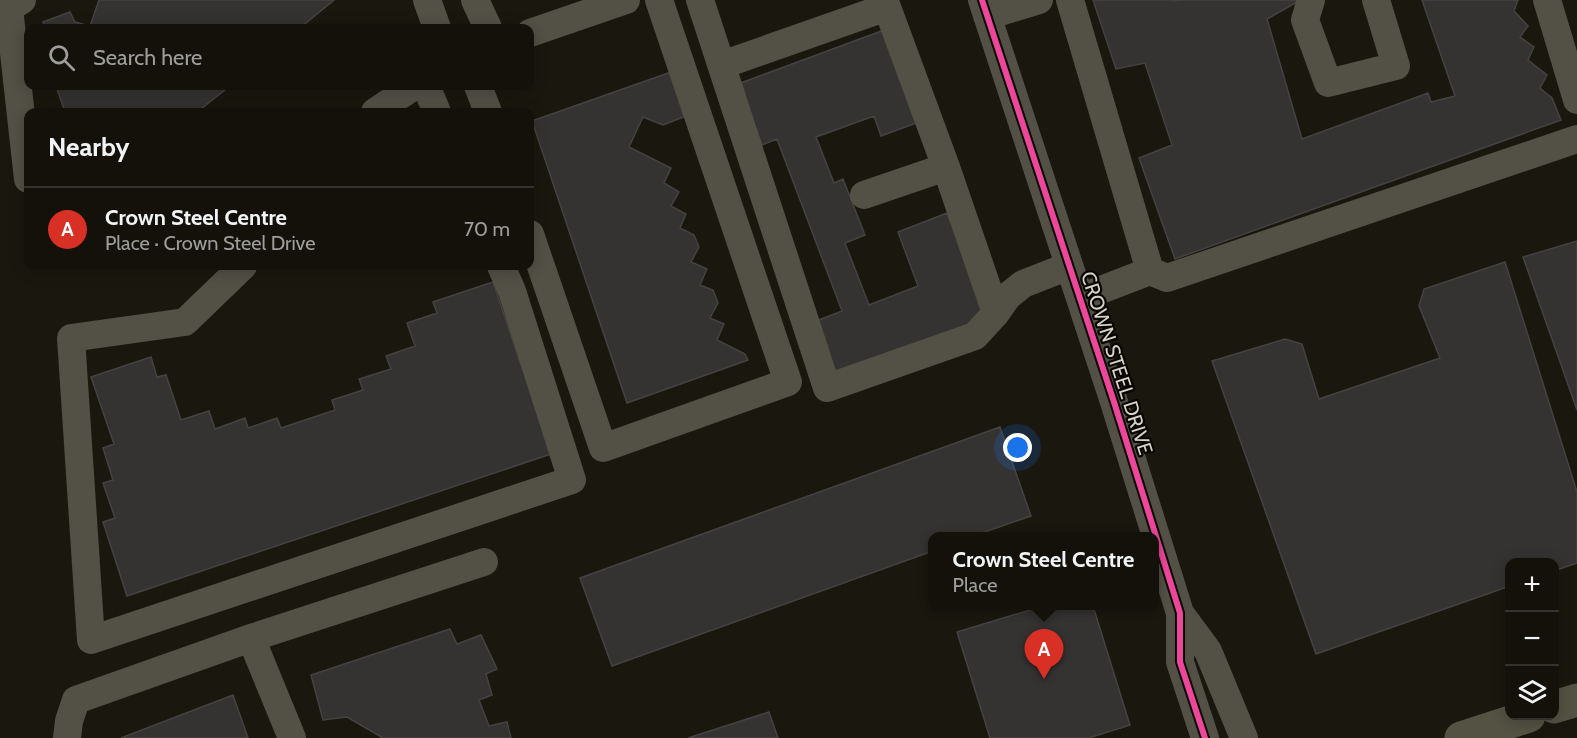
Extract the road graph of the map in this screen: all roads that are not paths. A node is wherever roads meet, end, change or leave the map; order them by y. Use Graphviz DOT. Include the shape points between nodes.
graph roads {
  1 [pos="22,0"];
  2 [pos="428,0"];
  3 [pos="475,0"];
  4 [pos="626,0"];
  5 [pos="659,0"];
  6 [pos="700,0"];
  7 [pos="1040,0"];
  8 [pos="1070,0"];
  9 [pos="1311,0"];
  10 [pos="1376,0"];
  11 [pos="1547,0"];
  12 [pos="985,8"];
  13 [pos="436,24"];
  14 [pos="486,24"];
  15 [pos="534,32"];
  16 [pos="722,65"];
  17 [pos="408,90"];
  18 [pos="428,90"];
  19 [pos="480,90"];
  20 [pos="1577,100"];
  21 [pos="381,108"];
  22 [pos="435,108"];
  23 [pos="486,108"];
  24 [pos="1577,139"];
  25 [pos="24,143"];
  26 [pos="946,167"];
  27 [pos="864,195"];
  28 [pos="534,246"];
  29 [pos="1069,266"];
  30 [pos="239,270"];
  31 [pos="503,270"];
  32 [pos="1150,271"];
  33 [pos="1080,298"];
  34 [pos="996,313"];
  35 [pos="1154,532"];
  36 [pos="1159,547"];
  37 [pos="484,562"];
  38 [pos="1180,613"];
  39 [pos="250,638"];
  40 [pos="1577,700"];
  41 [pos="1559,705"];
  42 [pos="1517,720"];
  43 [pos="67,738"];
  44 [pos="292,738"];
  45 [pos="1205,738"];
  46 [pos="1244,738"];
  47 [pos="1461,738"];
  1 -- 25 [label="street" via="9,8"];
  2 -- 13 [label="street"];
  3 -- 14 [label="street"];
  4 -- 15 [label="street"];
  5 -- 28 [label="street" via="788,382 603,448"];
  6 -- 16 [label="street"];
  7 -- 12 [label="street"];
  8 -- 32 [label="street"];
  9 -- 10 [label="street" via="1305,20 1328,83 1396,66"];
  11 -- 20 [label="street"];
  12 -- 29 [label="street, CROWN STEEL DRIVE"];
  16 -- 26 [label="street" via="887,7"];
  16 -- 34 [label="street" via="827,388 975,336"];
  17 -- 21 [label="street"];
  18 -- 22 [label="street"];
  19 -- 23 [label="street"];
  24 -- 32 [label="street" via="1167,278"];
  26 -- 27 [label="street"];
  26 -- 34 [label="street"];
  29 -- 33 [label="street, CROWN STEEL DRIVE"];
  29 -- 34 [label="street" via="1023,284"];
  30 -- 31 [label="street" via="184,322 71,338 91,640 572,480"];
  32 -- 33 [label="street"];
  33 -- 35 [label="street, CROWN STEEL DRIVE"];
  36 -- 38 [label="street, CROWN STEEL DRIVE"];
  37 -- 39 [label="street"];
  38 -- 45 [label="street, CROWN STEEL DRIVE" via="1180,662"];
  38 -- 46 [label="street, CROWN STEEL DRIVE" via="1208,651"];
  39 -- 43 [label="street" via="76,699"];
  39 -- 44 [label="street"];
  40 -- 41 [label="main road"];
  42 -- 47 [label="main road"];
}
